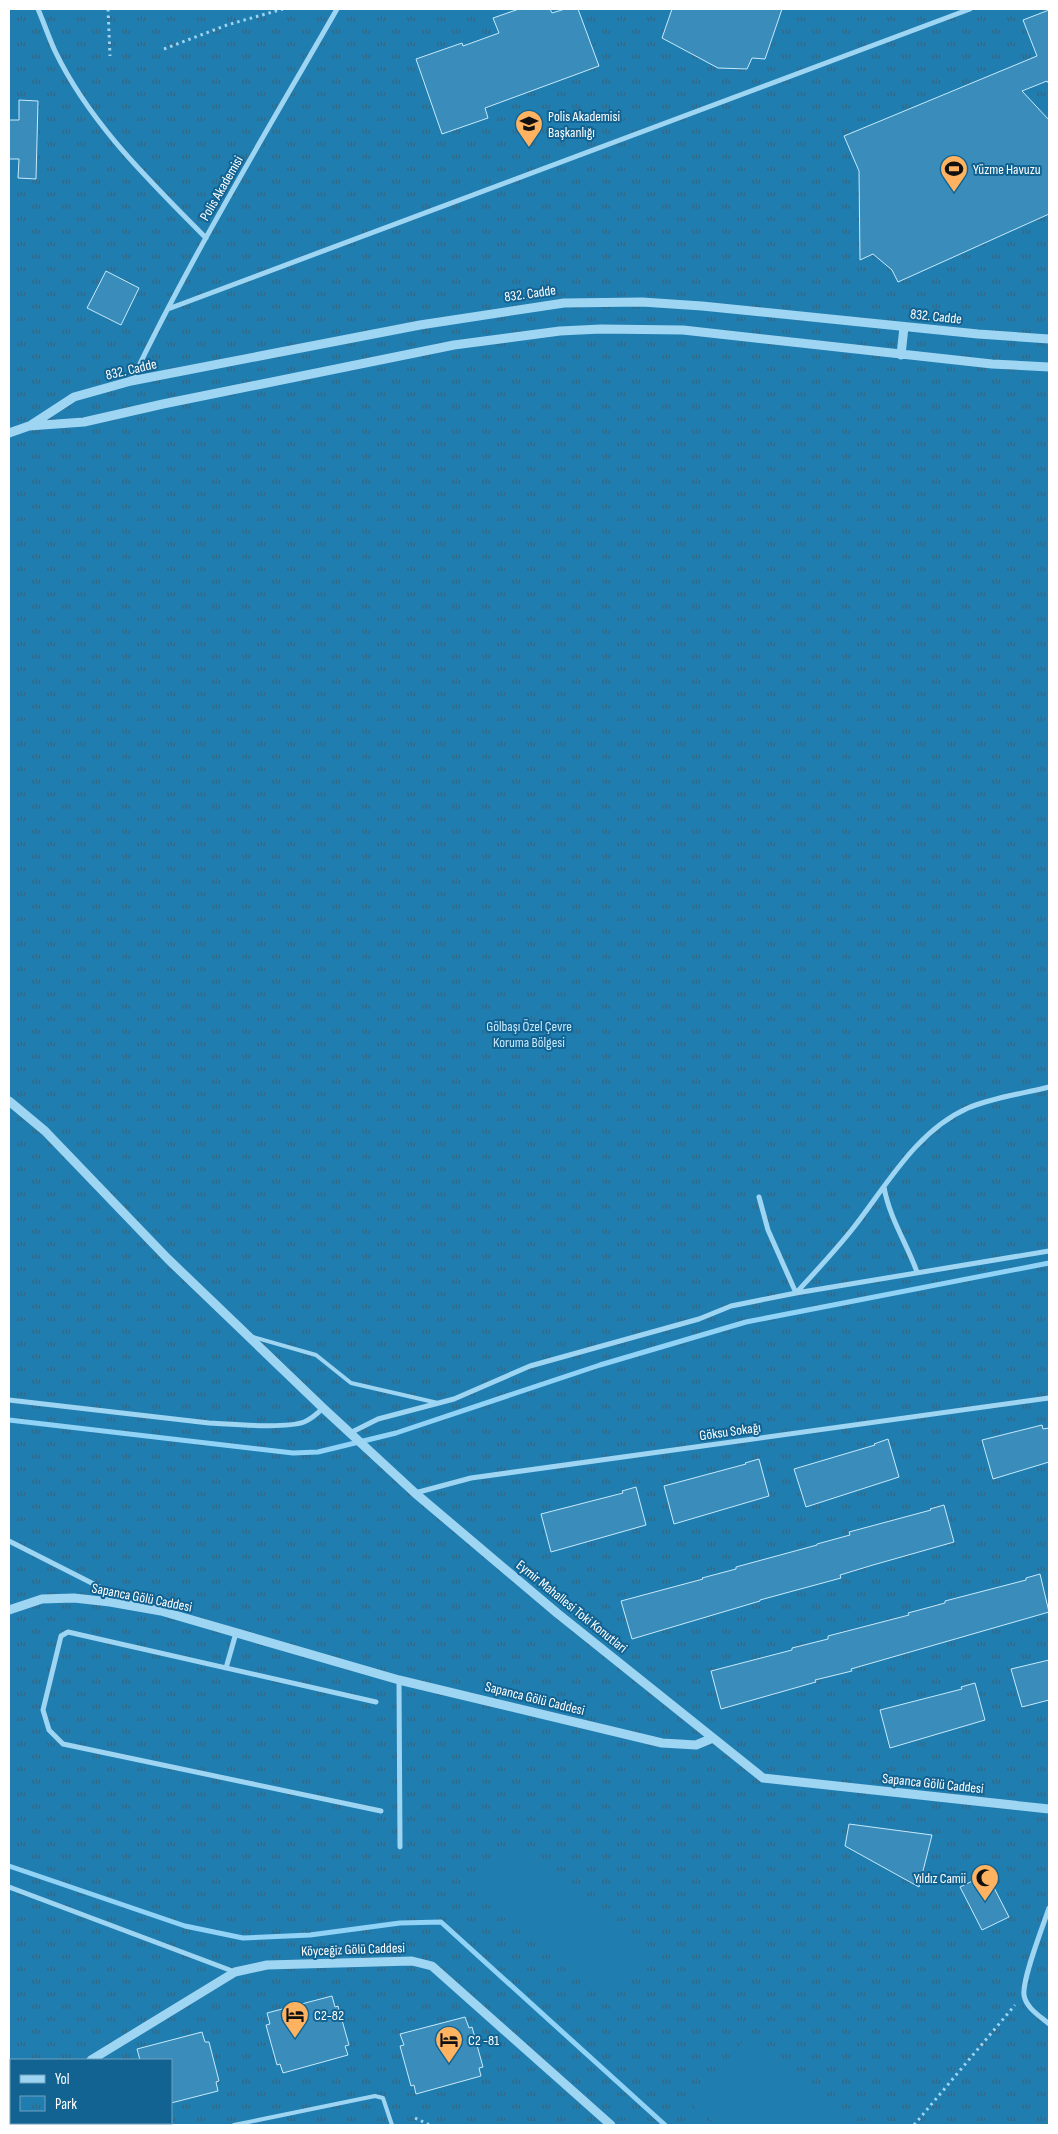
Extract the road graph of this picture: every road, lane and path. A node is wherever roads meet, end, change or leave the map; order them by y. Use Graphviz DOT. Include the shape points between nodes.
graph roads {
  1 [pos="38,9"];
  2 [pos="108,9"];
  3 [pos="262,9"];
  4 [pos="283,9"];
  5 [pos="337,9"];
  6 [pos="970,9"];
  7 [pos="262,15"];
  8 [pos="164,49"];
  9 [pos="110,56"];
  10 [pos="206,238"];
  11 [pos="168,309"];
  12 [pos="904,326"];
  13 [pos="1049,339"];
  14 [pos="901,354"];
  15 [pos="1049,367"];
  16 [pos="131,381"];
  17 [pos="30,426"];
  18 [pos="9,433"];
  19 [pos="1049,1087"];
  20 [pos="9,1102"];
  21 [pos="884,1187"];
  22 [pos="759,1197"];
  23 [pos="1049,1250"];
  24 [pos="917,1272"];
  25 [pos="796,1293"];
  26 [pos="247,1335"];
  27 [pos="1049,1398"];
  28 [pos="9,1400"];
  29 [pos="438,1403"];
  30 [pos="323,1408"];
  31 [pos="350,1434"];
  32 [pos="415,1492"];
  33 [pos="9,1541"];
  34 [pos="142,1608"];
  35 [pos="9,1610"];
  36 [pos="236,1632"];
  37 [pos="226,1668"];
  38 [pos="399,1680"];
  39 [pos="376,1702"];
  40 [pos="713,1738"];
  41 [pos="1049,1809"];
  42 [pos="381,1811"];
  43 [pos="400,1847"];
  44 [pos="9,1887"];
  45 [pos="1049,1908"];
  46 [pos="235,1972"];
  47 [pos="1017,2002"];
  48 [pos="1049,2024"];
  49 [pos="93,2059"];
  50 [pos="415,2118"];
  51 [pos="234,2125"];
  52 [pos="392,2125"];
  53 [pos="430,2125"];
  54 [pos="611,2125"];
  55 [pos="914,2125"];
  1 -- 10 [label="street" via="56,52 94,114 117,144"];
  2 -- 9 [label="path"];
  3 -- 7 [label="path"];
  4 -- 7 [label="path"];
  5 -- 10 [label="street, Polis Akademisi"];
  6 -- 11 [label="street"];
  7 -- 8 [label="path"];
  10 -- 11 [label="street, Polis Akademisi"];
  11 -- 16 [label="street, Polis Akademisi"];
  12 -- 13 [label="street, 832. Cadde"];
  12 -- 14 [label="street"];
  12 -- 16 [label="street, 832. Cadde" via="702,306 564,302 420,325"];
  14 -- 15 [label="street, 832. Cadde"];
  14 -- 17 [label="street, 832. Cadde" via="683,330 560,331 454,345 84,422"];
  16 -- 17 [label="street, 832. Cadde" via="74,397"];
  17 -- 18 [label="street, 832. Cadde"];
  19 -- 21 [label="street" via="967,1108 922,1140"];
  20 -- 26 [label="street, Eymir Mahallesi Toki Konutlari" via="45,1131 119,1210"];
  21 -- 24 [label="street" via="887,1205"];
  21 -- 25 [label="street" via="840,1244"];
  22 -- 25 [label="street" via="768,1230"];
  23 -- 24 [label="street"];
  24 -- 25 [label="street"];
  25 -- 29 [label="street" via="731,1306 699,1319 530,1366"];
  26 -- 29 [label="lane" via="316,1355 351,1383"];
  26 -- 30 [label="street, Eymir Mahallesi Toki Konutlari"];
  27 -- 32 [label="street, Göksu Sokağı" via="471,1478"];
  28 -- 30 [label="street" via="238,1424 302,1423"];
  29 -- 31 [label="street" via="378,1419"];
  30 -- 31 [label="street, Eymir Mahallesi Toki Konutlari"];
  31 -- 32 [label="street, Eymir Mahallesi Toki Konutlari"];
  32 -- 40 [label="street, Eymir Mahallesi Toki Konutlari" via="557,1613"];
  33 -- 34 [label="street"];
  34 -- 35 [label="street, Sapanca Gölü Caddesi" via="74,1598 42,1599"];
  34 -- 36 [label="street, Sapanca Gölü Caddesi"];
  36 -- 37 [label="street"];
  36 -- 38 [label="street, Sapanca Gölü Caddesi"];
  37 -- 39 [label="street"];
  37 -- 42 [label="street" via="64,1633 59,1641 43,1710 44,1719 49,1730 63,1744"];
  38 -- 40 [label="street, Sapanca Gölü Caddesi" via="662,1743 696,1745"];
  38 -- 43 [label="street"];
  40 -- 41 [label="street, Sapanca Gölü Caddesi" via="763,1778"];
  44 -- 46 [label="street"];
  45 -- 48 [label="street" via="1024,1995 1034,2012"];
  46 -- 49 [label="street, Köyceğiz Gölü Caddesi"];
  46 -- 54 [label="street, Köyceğiz Gölü Caddesi" via="268,1965 412,1961 432,1966"];
  47 -- 55 [label="path"];
  50 -- 53 [label="path"];
  51 -- 52 [label="lane" via="375,2096 383,2098"];
}
